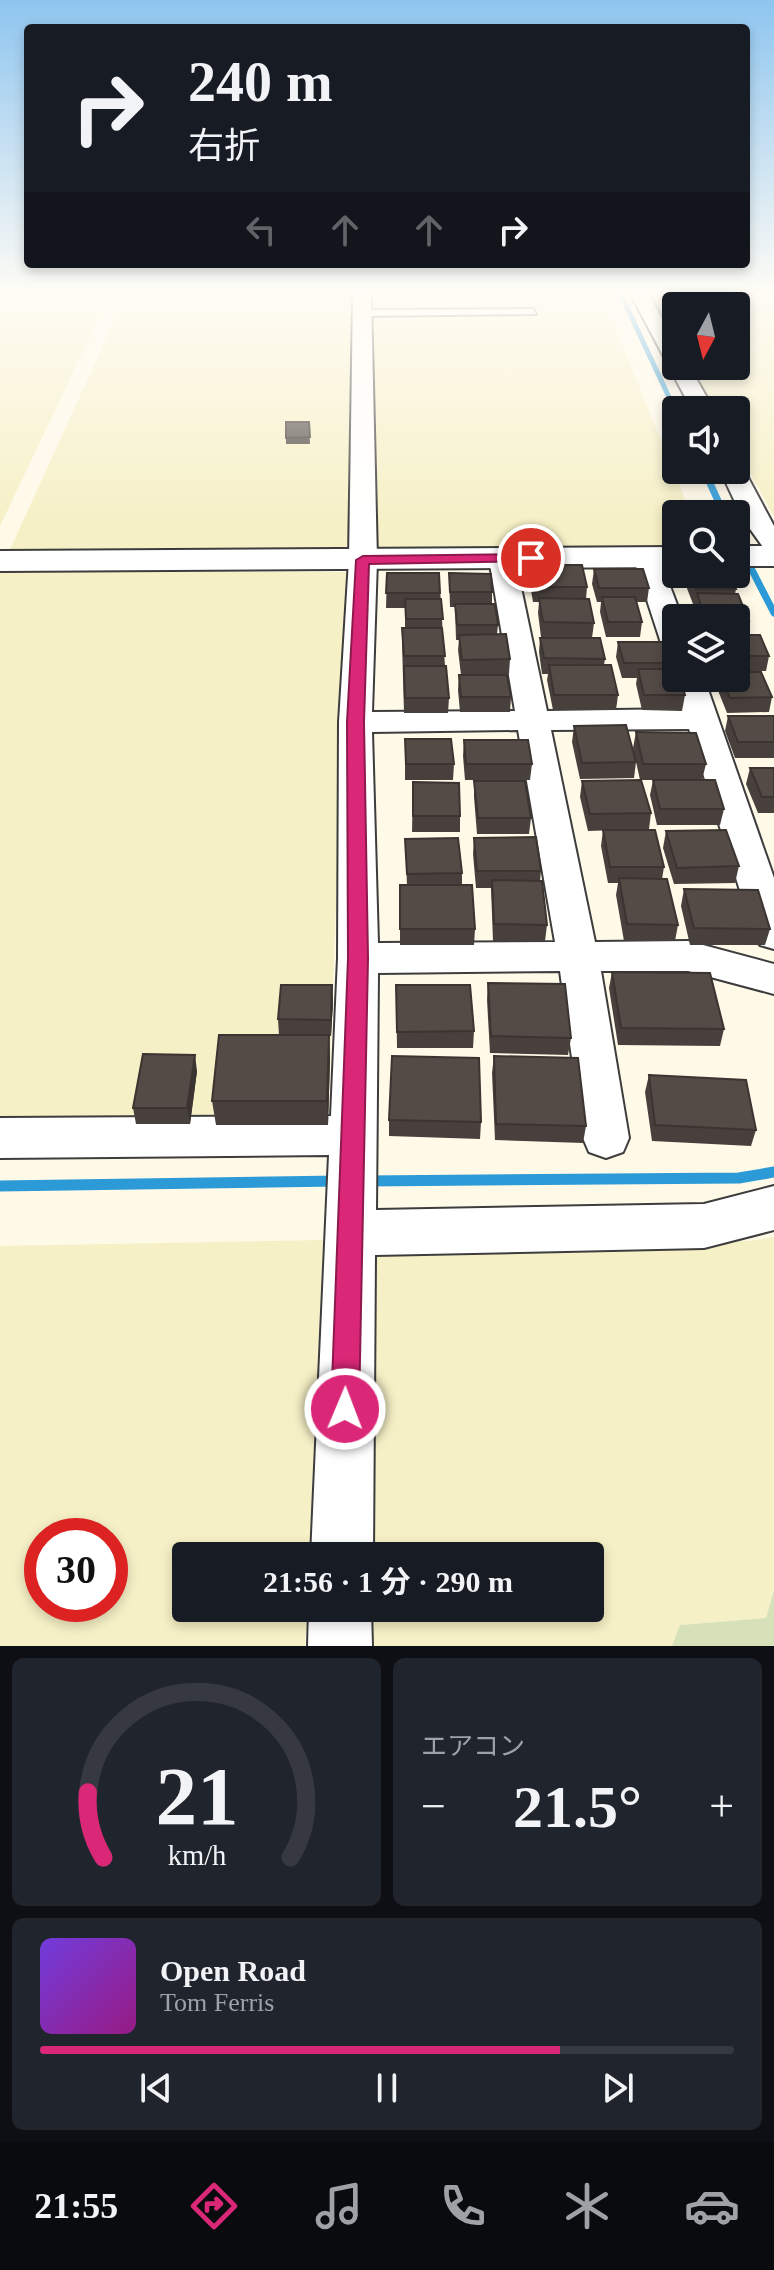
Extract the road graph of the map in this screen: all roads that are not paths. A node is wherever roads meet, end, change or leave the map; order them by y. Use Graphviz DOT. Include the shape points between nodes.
graph roads {
  1 [pos="362,372"];
  2 [pos="739,484"];
  3 [pos="774,544"];
  4 [pos="750,556"];
  5 [pos="774,556"];
  6 [pos="661,557"];
  7 [pos="502,559"];
  8 [pos="363,560"];
  9 [pos="0,561"];
  10 [pos="669,604"];
  11 [pos="693,692"];
  12 [pos="703,719"];
  13 [pos="534,720"];
  14 [pos="355,722"];
  15 [pos="774,935"];
  16 [pos="358,958"];
  17 [pos="578,958"];
  18 [pos="774,979"];
  19 [pos="0,1138"];
  20 [pos="606,1138"];
  21 [pos="352,1144"];
  22 [pos="774,1208"];
  23 [pos="349,1233"];
  24 [pos="342,1542"];
  25 [pos="340,1622"];
  26 [pos="340,1646"];
  1 -- 8 [label="street"];
  2 -- 3 [label="street"];
  4 -- 5 [label="street"];
  6 -- 7 [label="street"];
  6 -- 10 [label="street"];
  7 -- 8 [label="street"];
  7 -- 13 [label="street"];
  8 -- 9 [label="street"];
  8 -- 14 [label="street"];
  11 -- 12 [label="street"];
  12 -- 13 [label="street"];
  12 -- 15 [label="street"];
  13 -- 14 [label="street"];
  13 -- 17 [label="street"];
  14 -- 16 [label="street"];
  16 -- 17 [label="street"];
  16 -- 21 [label="street"];
  17 -- 18 [label="street" via="688,956"];
  17 -- 20 [label="street"];
  19 -- 21 [label="street"];
  21 -- 23 [label="street"];
  22 -- 23 [label="street" via="704,1226"];
  23 -- 24 [label="street"];
  25 -- 26 [label="street"];
}
